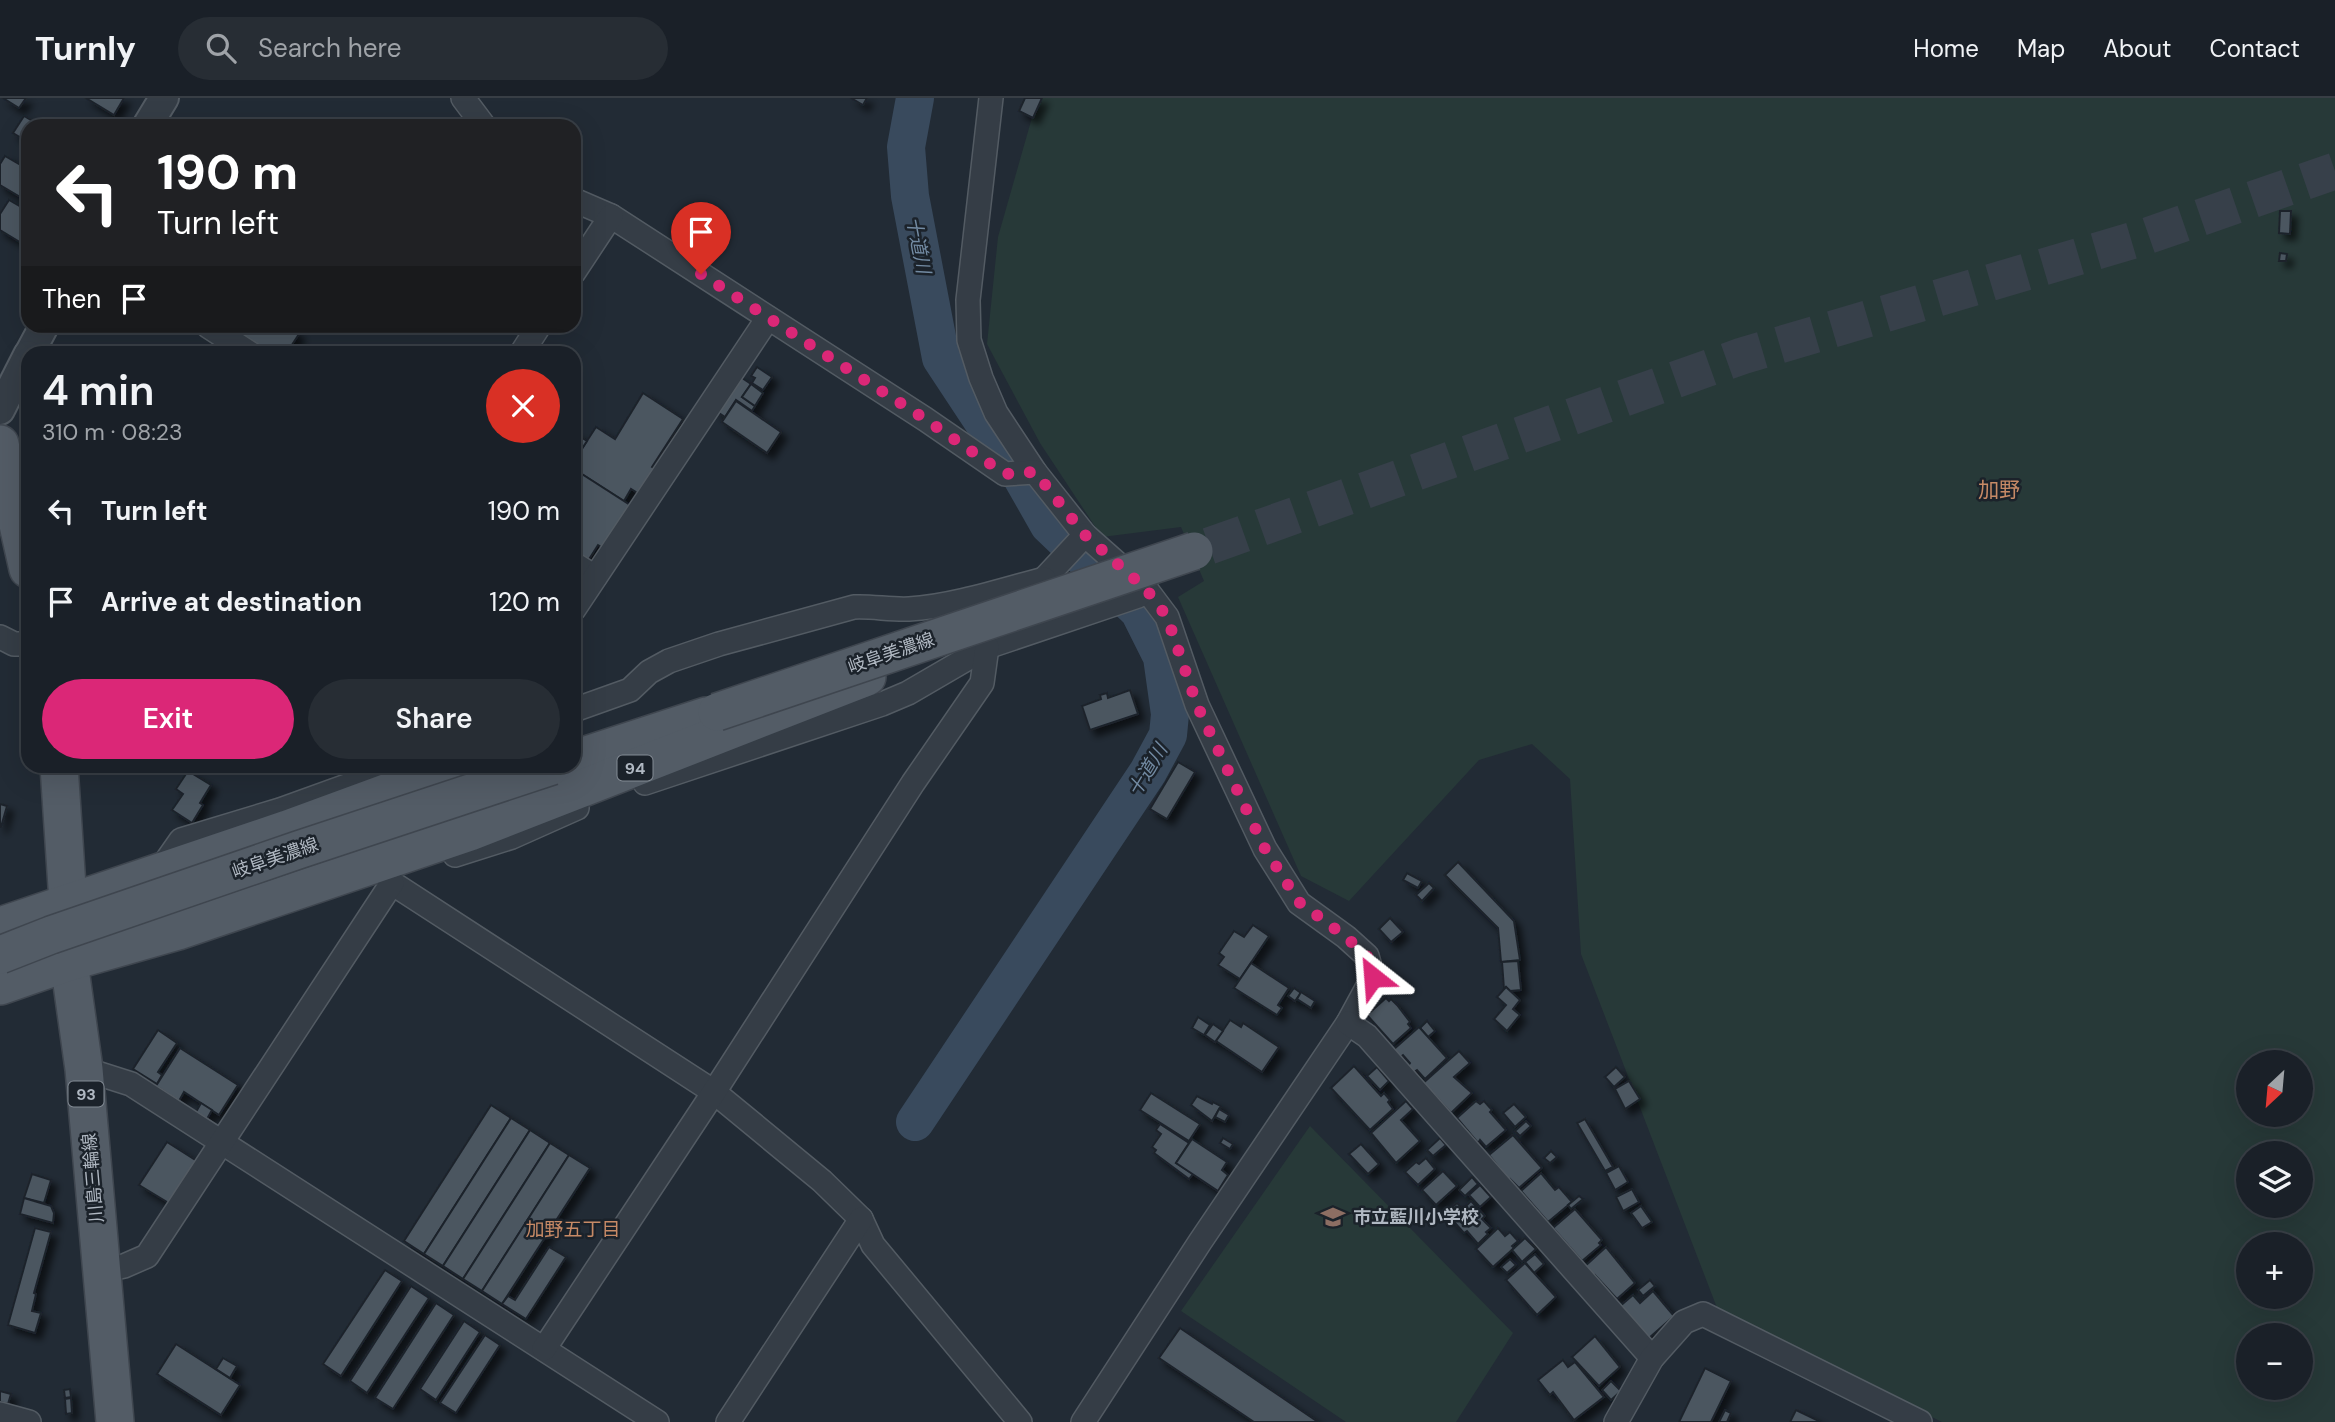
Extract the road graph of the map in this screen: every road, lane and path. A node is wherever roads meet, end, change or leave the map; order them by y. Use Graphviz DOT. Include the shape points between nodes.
graph roads {
  1 [pos="164,98"];
  2 [pos="463,98"];
  3 [pos="991,98"];
  4 [pos="151,119"];
  5 [pos="479,119"];
  6 [pos="581,203"];
  7 [pos="611,216"];
  8 [pos="581,261"];
  9 [pos="768,318"];
  10 [pos="219,333"];
  11 [pos="239,346"];
  12 [pos="21,369"];
  13 [pos="0,410"];
  14 [pos="0,444"];
  15 [pos="1026,472"];
  16 [pos="9,521"];
  17 [pos="1077,543"];
  18 [pos="1202,549"];
  19 [pos="21,551"];
  20 [pos="581,568"];
  21 [pos="595,577"];
  22 [pos="1044,579"];
  23 [pos="1146,589"];
  24 [pos="581,598"];
  25 [pos="0,637"];
  26 [pos="983,640"];
  27 [pos="21,644"];
  28 [pos="581,707"];
  29 [pos="717,712"];
  30 [pos="581,739"];
  31 [pos="581,757"];
  32 [pos="59,773"];
  33 [pos="383,773"];
  34 [pos="440,773"];
  35 [pos="531,773"];
  36 [pos="160,870"];
  37 [pos="390,879"];
  38 [pos="68,902"];
  39 [pos="0,926"];
  40 [pos="177,931"];
  41 [pos="0,955"];
  42 [pos="69,962"];
  43 [pos="0,986"];
  44 [pos="1348,1023"];
  45 [pos="84,1069"];
  46 [pos="715,1092"];
  47 [pos="224,1142"];
  48 [pos="861,1219"];
  49 [pos="101,1271"];
  50 [pos="544,1349"];
  51 [pos="1652,1358"];
  52 [pos="0,1414"];
  53 [pos="29,1422"];
  54 [pos="116,1422"];
  55 [pos="657,1422"];
  56 [pos="728,1422"];
  57 [pos="1020,1422"];
  58 [pos="1083,1422"];
  59 [pos="1616,1422"];
  60 [pos="1920,1422"];
  1 -- 4 [label="street"];
  2 -- 5 [label="street"];
  3 -- 15 [label="street" via="968,300 969,340 981,378"];
  6 -- 7 [label="street"];
  7 -- 8 [label="street"];
  7 -- 9 [label="street"];
  9 -- 15 [label="street" via="1005,474"];
  9 -- 21 [label="street"];
  10 -- 11 [label="street"];
  12 -- 13 [label="street"];
  14 -- 16 [label="main road"];
  15 -- 17 [label="street"];
  16 -- 19 [label="main road"];
  17 -- 22 [label="street"];
  17 -- 23 [label="street"];
  18 -- 26 [label="main road, 岐阜美濃線 / 94, bridge"];
  20 -- 21 [label="street"];
  21 -- 24 [label="street"];
  22 -- 26 [label="street"];
  22 -- 28 [label="street" via="908,609 854,607 719,643 659,666 629,690"];
  23 -- 26 [label="street" via="1138,596"];
  23 -- 44 [label="street" via="1167,617 1197,705 1265,849 1299,902 1367,956 1373,977"];
  25 -- 27 [label="street"];
  26 -- 29 [label="main road, 岐阜美濃線 / 94, bridge"];
  26 -- 37 [label="street" via="908,693 882,704 678,771 581,806 512,838"];
  26 -- 40 [label="main road, 94, bridge" via="857,682 470,832"];
  26 -- 46 [label="street" via="982,683"];
  29 -- 30 [label="main road, 94"];
  29 -- 31 [label="main road, 岐阜美濃線 / 94"];
  32 -- 38 [label="main road, 川島三輪線 / 93"];
  33 -- 36 [label="street" via="181,840"];
  34 -- 36 [label="main road"];
  35 -- 41 [label="main road, 岐阜美濃線, bridge"];
  36 -- 38 [label="main road"];
  37 -- 40 [label="street" via="198,940"];
  37 -- 46 [label="street"];
  37 -- 47 [label="street"];
  38 -- 39 [label="main road"];
  38 -- 42 [label="main road, 川島三輪線 / 93"];
  40 -- 42 [label="main road, 94"];
  42 -- 43 [label="main road, 94"];
  42 -- 45 [label="main road, 川島三輪線 / 93"];
  44 -- 51 [label="street" via="1367,1036"];
  44 -- 58 [label="street"];
  45 -- 47 [label="street" via="131,1084"];
  45 -- 49 [label="main road, 川島三輪線 / 93"];
  46 -- 48 [label="street"];
  46 -- 50 [label="street"];
  47 -- 49 [label="street" via="147,1256"];
  47 -- 50 [label="street"];
  48 -- 56 [label="street"];
  48 -- 57 [label="street" via="873,1245"];
  49 -- 54 [label="main road, 川島三輪線 / 93"];
  50 -- 55 [label="street"];
  51 -- 59 [label="street"];
  51 -- 60 [label="street" via="1684,1322 1703,1314"];
  52 -- 53 [label="street"];
}
